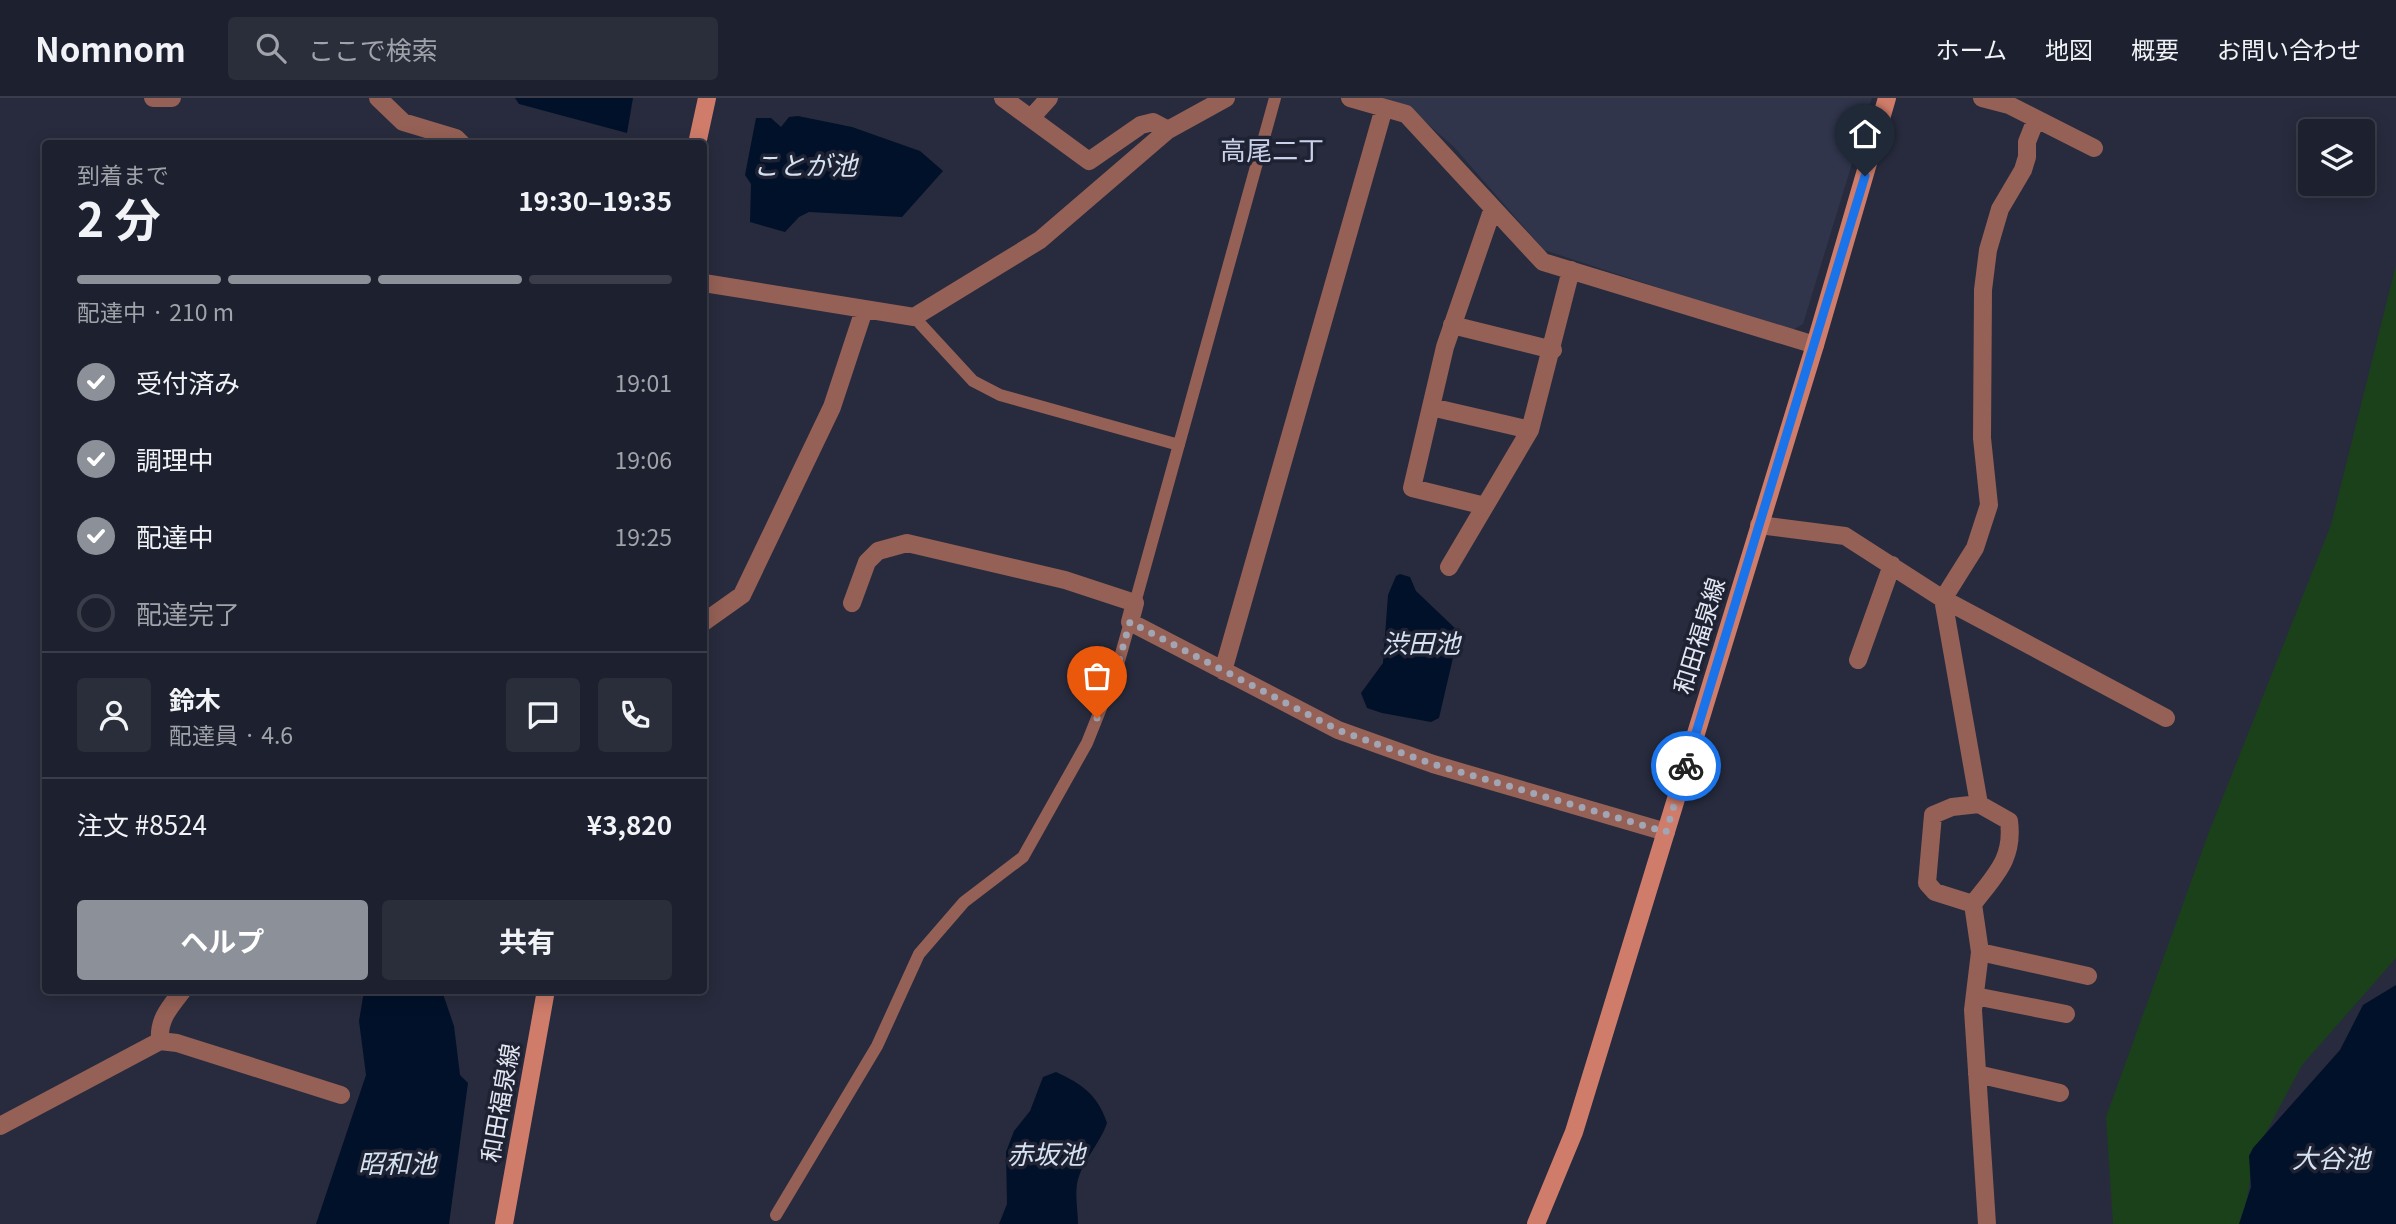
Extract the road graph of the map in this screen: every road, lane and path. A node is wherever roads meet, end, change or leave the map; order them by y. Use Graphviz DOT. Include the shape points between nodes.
graph roads {
  1 [pos="153,98"];
  2 [pos="172,98"];
  3 [pos="378,98"];
  4 [pos="706,98"];
  5 [pos="1003,98"];
  6 [pos="1049,98"];
  7 [pos="1226,98"];
  8 [pos="1275,98"];
  9 [pos="1350,98"];
  10 [pos="1887,98"];
  11 [pos="1982,98"];
  12 [pos="1384,108"];
  13 [pos="1031,118"];
  14 [pos="2036,119"];
  15 [pos="1168,130"];
  16 [pos="458,140"];
  17 [pos="699,140"];
  18 [pos="2094,148"];
  19 [pos="1493,208"];
  20 [pos="1571,270"];
  21 [pos="707,283"];
  22 [pos="864,310"];
  23 [pos="914,317"];
  24 [pos="1452,325"];
  25 [pos="1815,345"];
  26 [pos="1553,350"];
  27 [pos="1431,407"];
  28 [pos="1530,430"];
  29 [pos="1179,445"];
  30 [pos="1485,506"];
  31 [pos="1759,525"];
  32 [pos="1892,565"];
  33 [pos="1449,567"];
  34 [pos="1942,599"];
  35 [pos="852,603"];
  36 [pos="1135,603"];
  37 [pos="707,620"];
  38 [pos="1130,622"];
  39 [pos="1858,660"];
  40 [pos="1223,671"];
  41 [pos="2166,719"];
  42 [pos="1979,804"];
  43 [pos="1666,832"];
  44 [pos="1973,904"];
  45 [pos="1980,952"];
  46 [pos="2088,976"];
  47 [pos="180,994"];
  48 [pos="544,994"];
  49 [pos="1975,996"];
  50 [pos="2066,1014"];
  51 [pos="160,1041"];
  52 [pos="1977,1074"];
  53 [pos="2060,1093"];
  54 [pos="341,1095"];
  55 [pos="0,1126"];
  56 [pos="776,1215"];
  57 [pos="504,1224"];
  58 [pos="1536,1224"];
  59 [pos="1987,1224"];
  1 -- 2 [label="street"];
  3 -- 16 [label="street" via="403,121"];
  4 -- 17 [label="main road"];
  5 -- 13 [label="street"];
  6 -- 13 [label="street"];
  7 -- 15 [label="street"];
  8 -- 29 [label="lane"];
  9 -- 12 [label="street"];
  10 -- 25 [label="main road, 和田福泉線"];
  11 -- 14 [label="street"];
  12 -- 19 [label="street" via="1406,114"];
  12 -- 40 [label="street"];
  13 -- 15 [label="street" via="1089,161 1142,125 1153,122"];
  14 -- 18 [label="street"];
  14 -- 34 [label="street" via="2023,170 2000,209 1983,290 1982,438 1989,505 1975,548"];
  15 -- 23 [label="street" via="1040,240"];
  19 -- 20 [label="street" via="1543,262"];
  19 -- 24 [label="street"];
  20 -- 25 [label="street"];
  20 -- 26 [label="street"];
  21 -- 22 [label="street"];
  22 -- 23 [label="street"];
  22 -- 37 [label="street" via="832,407 742,595"];
  23 -- 29 [label="lane" via="973,382 1000,395"];
  24 -- 26 [label="street"];
  24 -- 27 [label="street"];
  25 -- 31 [label="main road, 和田福泉線"];
  26 -- 28 [label="street"];
  27 -- 28 [label="street"];
  27 -- 30 [label="street" via="1412,488"];
  28 -- 30 [label="street"];
  29 -- 36 [label="lane"];
  30 -- 33 [label="street"];
  31 -- 32 [label="street" via="1845,536"];
  31 -- 43 [label="main road, 和田福泉線"];
  32 -- 34 [label="street"];
  32 -- 39 [label="street"];
  34 -- 41 [label="street"];
  34 -- 42 [label="street"];
  35 -- 36 [label="street" via="867,562 878,551 907,543 1065,579"];
  36 -- 38 [label="street"];
  38 -- 40 [label="street"];
  38 -- 56 [label="lane" via="1087,743 1023,857 964,902 919,954 877,1046"];
  40 -- 43 [label="street" via="1302,712 1433,764"];
  42 -- 44 [label="street" via="2008,821 2011,843 1998,871"];
  42 -- 44 [label="street" via="1933,815 1927,883 1935,892"];
  43 -- 58 [label="main road, 和田福泉線" via="1574,1132"];
  44 -- 45 [label="street"];
  45 -- 46 [label="street"];
  45 -- 49 [label="street"];
  47 -- 51 [label="street" via="163,1017"];
  48 -- 57 [label="main road, 和田福泉線"];
  49 -- 50 [label="street"];
  49 -- 52 [label="street"];
  51 -- 54 [label="street"];
  51 -- 55 [label="street"];
  52 -- 53 [label="street"];
  52 -- 59 [label="street"];
}
